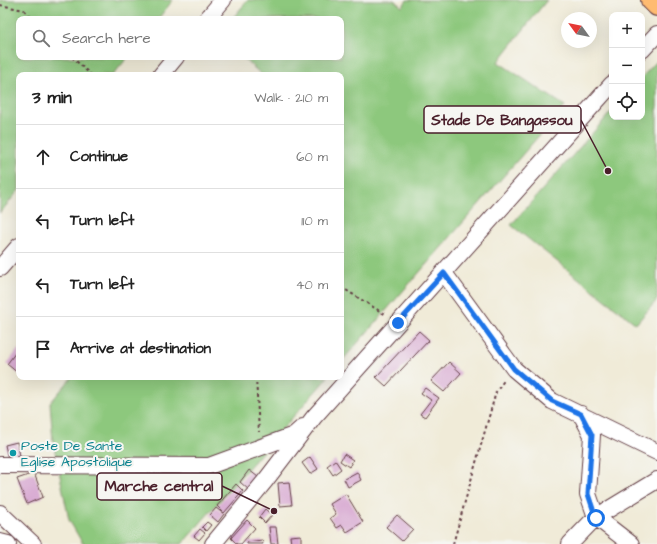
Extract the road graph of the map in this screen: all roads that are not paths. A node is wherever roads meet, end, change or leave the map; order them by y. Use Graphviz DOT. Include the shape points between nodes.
graph roads {
  1 [pos="223,0"];
  2 [pos="651,0"];
  3 [pos="657,6"];
  4 [pos="210,16"];
  5 [pos="657,34"];
  6 [pos="644,48"];
  7 [pos="174,60"];
  8 [pos="164,72"];
  9 [pos="609,87"];
  10 [pos="16,249"];
  11 [pos="0,268"];
  12 [pos="444,273"];
  13 [pos="581,414"];
  14 [pos="314,417"];
  15 [pos="657,452"];
  16 [pos="0,465"];
  17 [pos="657,480"];
  18 [pos="0,513"];
  19 [pos="596,518"];
  20 [pos="0,542"];
  21 [pos="8,544"];
  22 [pos="34,544"];
  23 [pos="213,544"];
  24 [pos="570,544"];
  25 [pos="631,544"];
  1 -- 4 [label="street"];
  2 -- 3 [label="main road"];
  5 -- 6 [label="street"];
  7 -- 8 [label="street"];
  9 -- 12 [label="street"];
  10 -- 11 [label="street"];
  12 -- 13 [label="street" via="514,369 552,401"];
  12 -- 14 [label="street"];
  13 -- 15 [label="street"];
  13 -- 19 [label="street" via="592,435 588,494"];
  14 -- 16 [label="street" via="294,435 209,466"];
  14 -- 23 [label="street"];
  17 -- 19 [label="street"];
  18 -- 22 [label="street"];
  19 -- 24 [label="street"];
  19 -- 25 [label="street"];
  20 -- 21 [label="street"];
}
